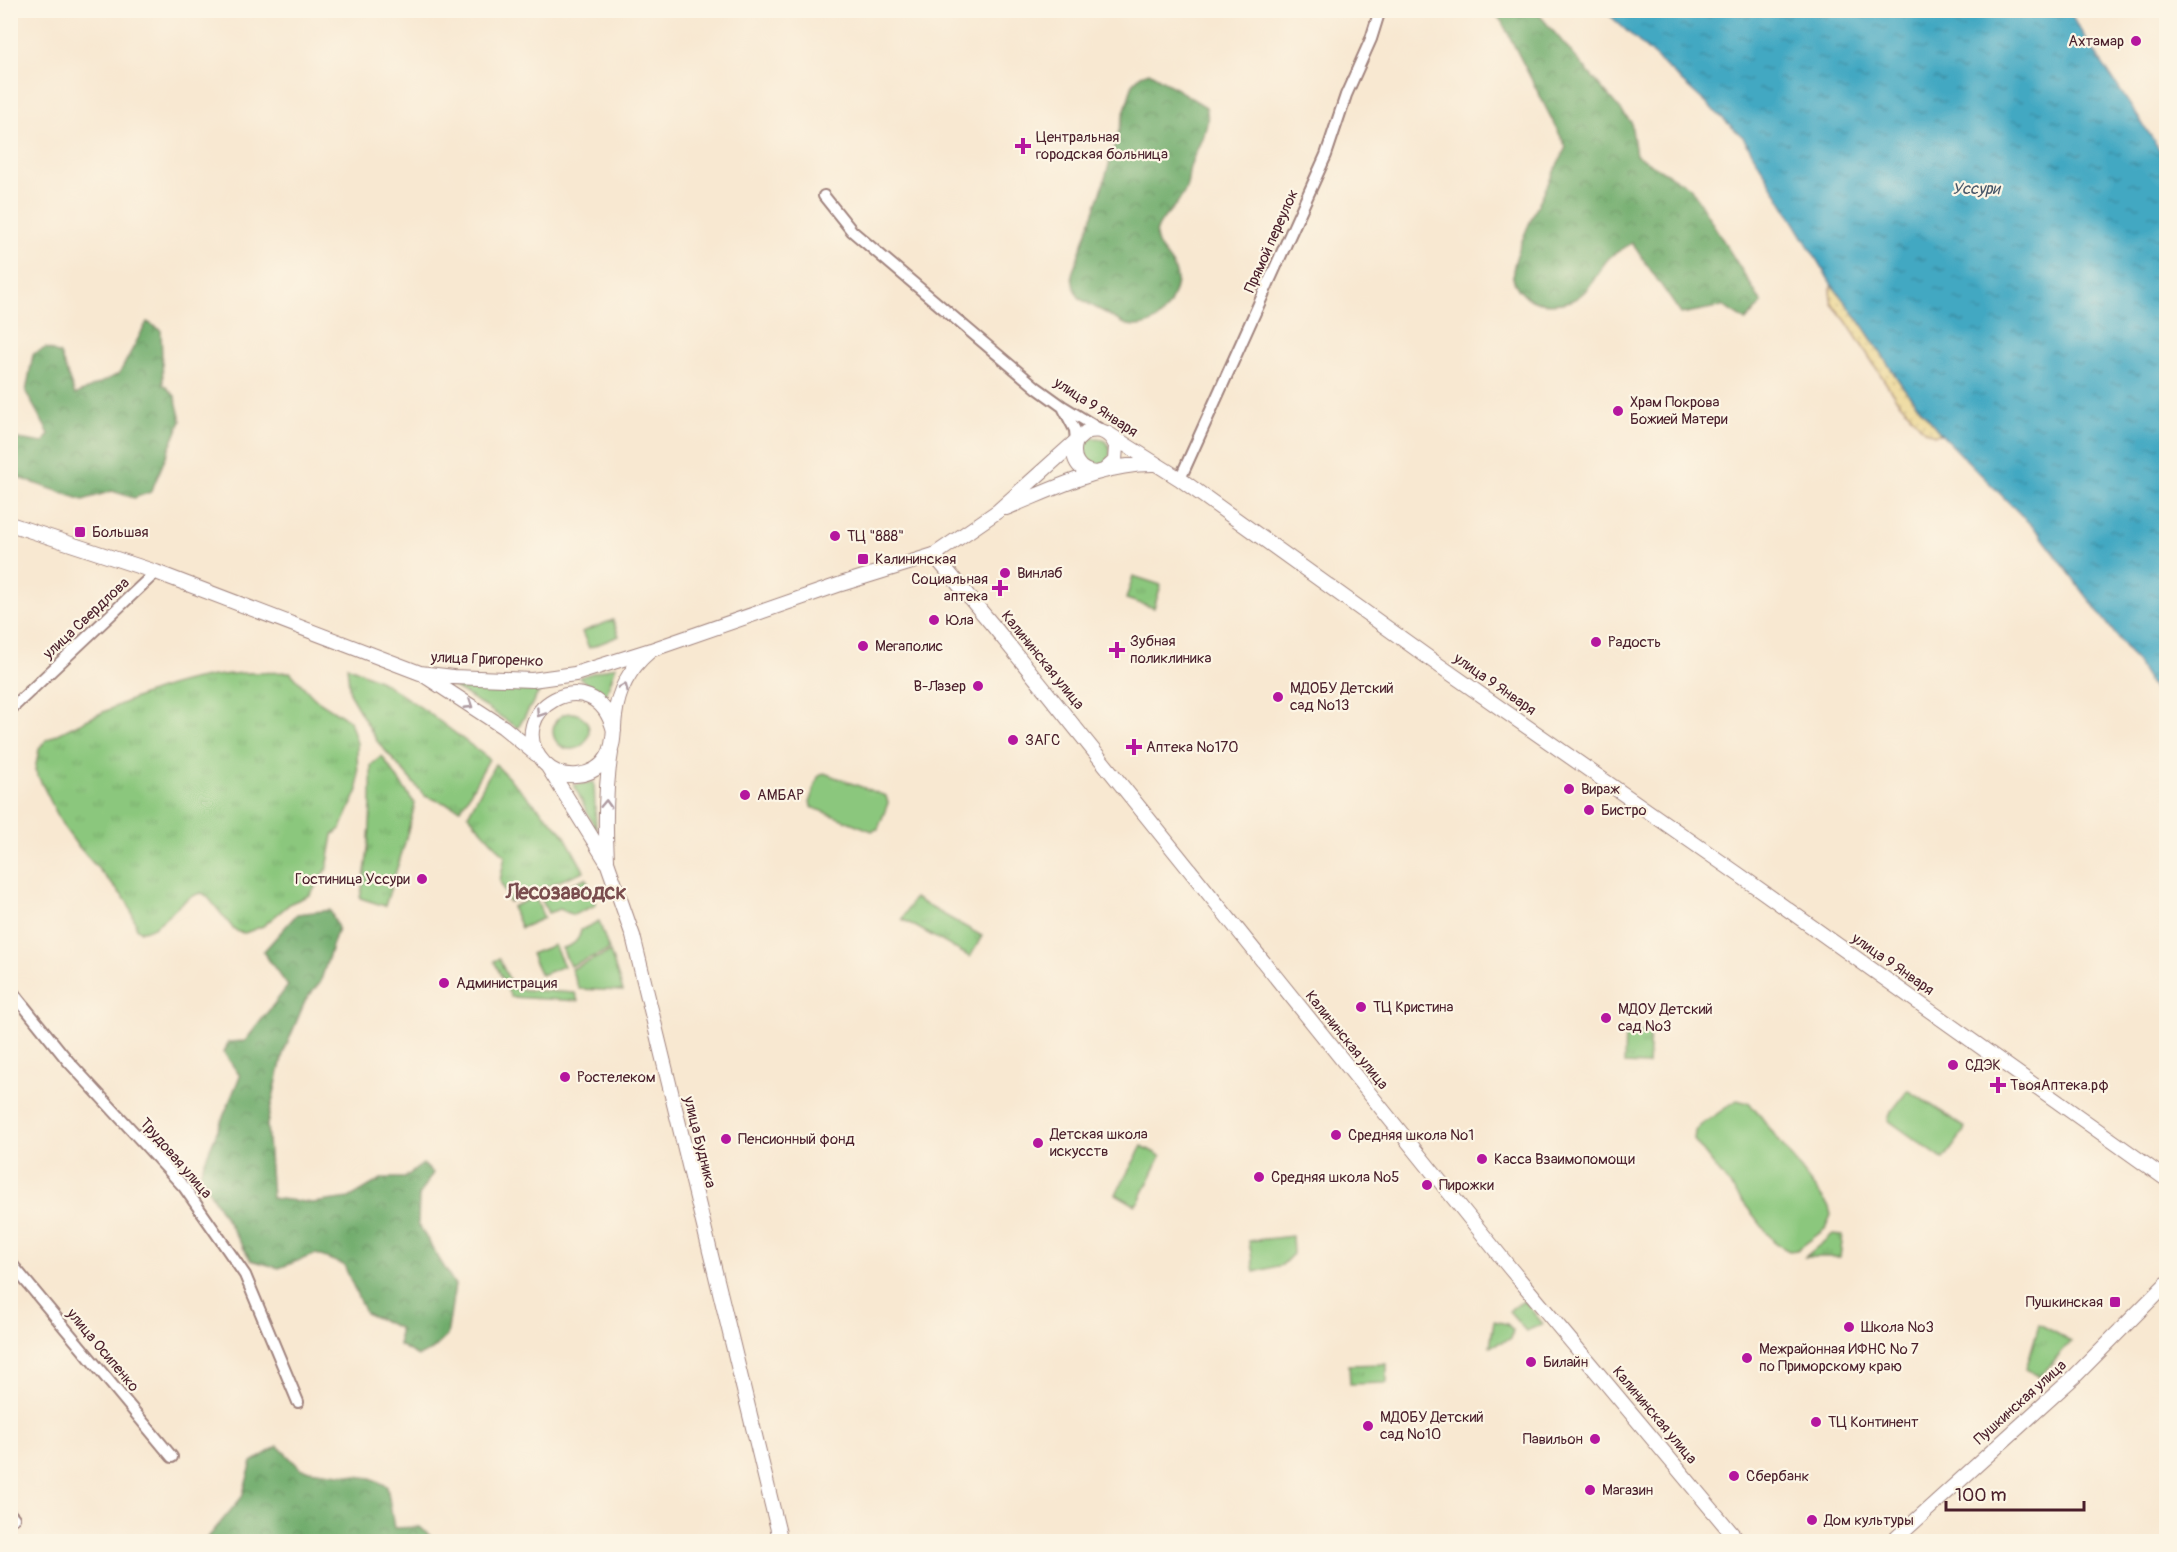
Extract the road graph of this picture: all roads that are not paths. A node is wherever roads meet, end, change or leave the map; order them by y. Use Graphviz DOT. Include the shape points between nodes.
graph roads {
  1 [pos="1380,10"];
  2 [pos="824,196"];
  3 [pos="1062,406"];
  4 [pos="1107,433"];
  5 [pos="1076,441"];
  6 [pos="1155,464"];
  7 [pos="1100,472"];
  8 [pos="1180,480"];
  9 [pos="998,511"];
  10 [pos="10,524"];
  11 [pos="934,555"];
  12 [pos="156,572"];
  13 [pos="651,650"];
  14 [pos="582,672"];
  15 [pos="420,673"];
  16 [pos="532,680"];
  17 [pos="567,694"];
  18 [pos="10,710"];
  19 [pos="614,731"];
  20 [pos="612,746"];
  21 [pos="543,762"];
  22 [pos="608,862"];
  23 [pos="10,989"];
  24 [pos="2166,1179"];
  25 [pos="10,1262"];
  26 [pos="2166,1284"];
  27 [pos="298,1402"];
  28 [pos="172,1457"];
  29 [pos="781,1542"];
  30 [pos="1739,1542"];
  31 [pos="1892,1542"];
  1 -- 8 [label="street, Прямой переулок" via="1326,155"];
  2 -- 3 [label="street, улица 9 Января" via="852,231"];
  3 -- 4 [label="street, улица 9 Января"];
  3 -- 5 [label="street" via="1075,430"];
  4 -- 5 [label="main road" via="1093,430"];
  4 -- 6 [label="main road, улица 9 Января"];
  4 -- 7 [label="main road" via="1117,453 1111,467"];
  5 -- 7 [label="main road" via="1076,461 1085,471"];
  5 -- 9 [label="main road"];
  6 -- 7 [label="main road" via="1127,465"];
  6 -- 8 [label="main road, улица 9 Января"];
  7 -- 9 [label="main road"];
  8 -- 24 [label="main road, улица 9 Января"];
  9 -- 11 [label="main road, улица Григоренко"];
  10 -- 12 [label="main road, улица Григоренко"];
  11 -- 13 [label="main road, улица Григоренко"];
  11 -- 30 [label="main road, Калининская улица" via="1509,1267"];
  12 -- 15 [label="main road, улица Григоренко"];
  12 -- 18 [label="street, улица Свердлова"];
  13 -- 14 [label="main road, улица Григоренко"];
  19 -- 13 [label="main road, one-way" via="625,682 639,660"];
  14 -- 16 [label="main road, улица Григоренко"];
  14 -- 17 [label="main road"];
  15 -- 16 [label="main road, улица Григоренко"];
  15 -- 21 [label="main road, улица Будника, one-way" via="521,740"];
  16 -- 17 [label="main road"];
  17 -- 19 [label="main road" via="593,698 611,718"];
  17 -- 21 [label="main road, one-way" via="543,706 536,717 533,744"];
  19 -- 20 [label="main road"];
  20 -- 21 [label="main road" via="608,757 587,773 560,773"];
  22 -- 20 [label="main road, one-way" via="606,800"];
  21 -- 22 [label="main road, улица Будника"];
  22 -- 29 [label="main road, улица Будника" via="633,936"];
  23 -- 27 [label="street, Трудовая улица" via="68,1061 184,1188 216,1233 245,1275"];
  25 -- 28 [label="street, улица Осипенко"];
  26 -- 31 [label="main road, Пушкинская улица" via="2074,1377"];
}
